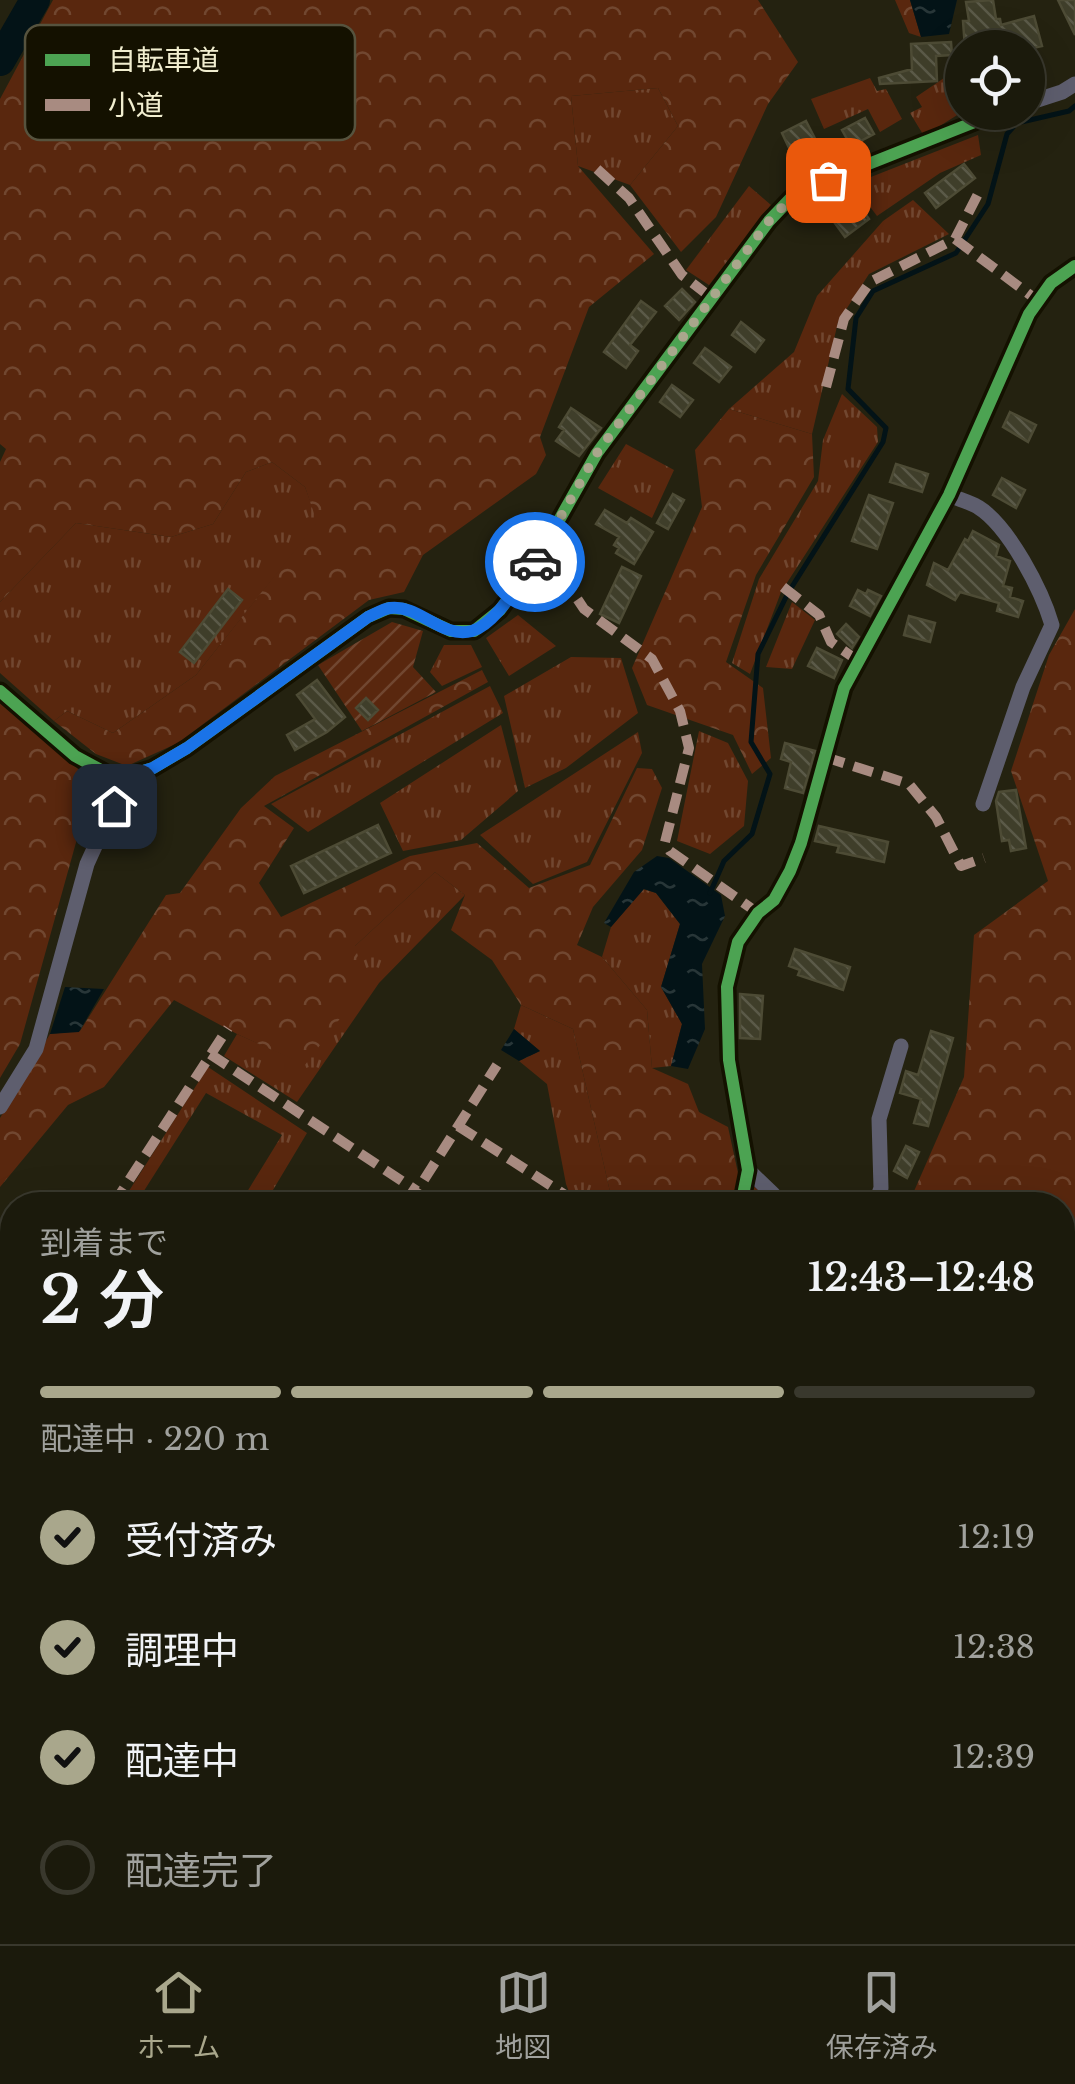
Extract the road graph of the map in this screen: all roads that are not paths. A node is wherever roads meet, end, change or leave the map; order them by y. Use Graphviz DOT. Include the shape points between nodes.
graph roads {
  1 [pos="1075,84"];
  2 [pos="1045,98"];
  3 [pos="954,130"];
  4 [pos="1075,266"];
  5 [pos="949,495"];
  6 [pos="0,690"];
  7 [pos="127,776"];
  8 [pos="983,804"];
  9 [pos="901,1046"];
  10 [pos="0,1107"];
  11 [pos="748,1170"];
  12 [pos="744,1192"];
  13 [pos="771,1192"];
  14 [pos="880,1192"];
  1 -- 2 [label="street"];
  3 -- 7 [label="street" via="791,198 597,453 500,610 474,631 451,631 404,609 378,612 187,748"];
  4 -- 5 [label="street" via="1051,283 1029,314"];
  5 -- 8 [label="street" via="996,523 1044,596 1052,625"];
  5 -- 11 [label="street" via="844,688 790,871 738,942 728,987 729,1060"];
  6 -- 7 [label="street" via="75,756 112,776"];
  7 -- 10 [label="street" via="87,864 36,1049"];
  9 -- 14 [label="street" via="879,1119"];
  11 -- 12 [label="street"];
  11 -- 13 [label="street"];
}
